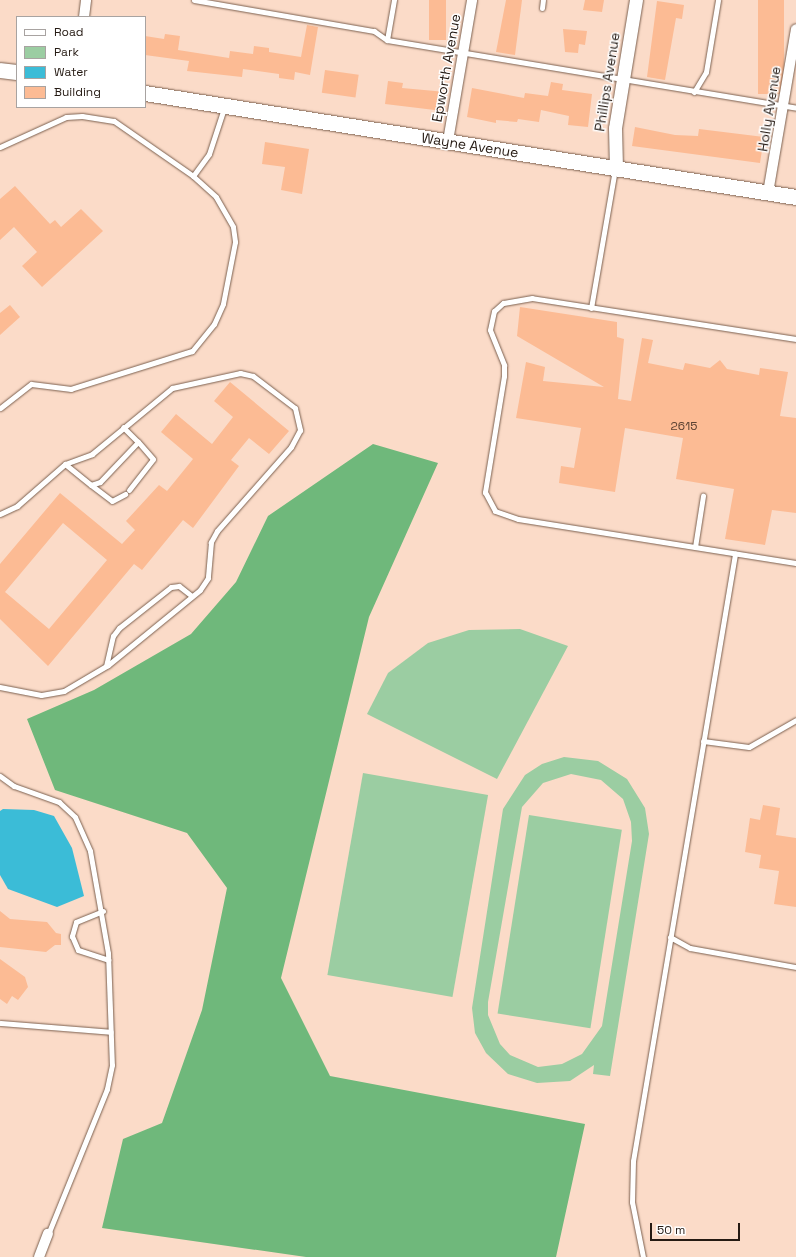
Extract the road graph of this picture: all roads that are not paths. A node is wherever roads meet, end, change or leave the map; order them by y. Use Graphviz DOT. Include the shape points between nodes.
graph roads {
  1 [pos="86,0"];
  2 [pos="194,0"];
  3 [pos="394,0"];
  4 [pos="472,0"];
  5 [pos="543,0"];
  6 [pos="636,0"];
  7 [pos="718,0"];
  8 [pos="542,8"];
  9 [pos="84,16"];
  10 [pos="796,29"];
  11 [pos="387,40"];
  12 [pos="463,52"];
  13 [pos="0,70"];
  14 [pos="16,72"];
  15 [pos="623,80"];
  16 [pos="694,92"];
  17 [pos="146,93"];
  18 [pos="224,105"];
  19 [pos="783,106"];
  20 [pos="796,108"];
  21 [pos="448,141"];
  22 [pos="0,147"];
  23 [pos="616,168"];
  24 [pos="193,176"];
  25 [pos="768,193"];
  26 [pos="796,197"];
  27 [pos="591,308"];
  28 [pos="796,339"];
  29 [pos="0,408"];
  30 [pos="123,427"];
  31 [pos="138,442"];
  32 [pos="65,464"];
  33 [pos="91,485"];
  34 [pos="703,496"];
  35 [pos="0,514"];
  36 [pos="695,547"];
  37 [pos="735,554"];
  38 [pos="796,563"];
  39 [pos="192,596"];
  40 [pos="106,666"];
  41 [pos="0,687"];
  42 [pos="796,720"];
  43 [pos="703,741"];
  44 [pos="0,776"];
  45 [pos="102,911"];
  46 [pos="670,937"];
  47 [pos="108,960"];
  48 [pos="796,967"];
  49 [pos="0,1022"];
  50 [pos="111,1032"];
  51 [pos="48,1234"];
  52 [pos="39,1257"];
  53 [pos="643,1257"];
  1 -- 9 [label="street"];
  2 -- 11 [label="lane" via="374,30"];
  3 -- 11 [label="lane"];
  4 -- 12 [label="street, Epworth Avenue"];
  5 -- 8 [label="lane"];
  6 -- 15 [label="street, Phillips Avenue"];
  7 -- 16 [label="lane" via="706,72"];
  10 -- 19 [label="street, Holly Avenue"];
  11 -- 12 [label="lane"];
  12 -- 15 [label="lane"];
  12 -- 21 [label="street, Epworth Avenue"];
  13 -- 14 [label="main road"];
  15 -- 16 [label="lane"];
  15 -- 23 [label="street, Phillips Avenue" via="615,128"];
  16 -- 19 [label="lane"];
  17 -- 18 [label="main road, Wayne Avenue"];
  18 -- 21 [label="main road, Wayne Avenue"];
  18 -- 24 [label="lane" via="215,141"];
  19 -- 20 [label="lane"];
  19 -- 25 [label="street, Holly Avenue"];
  21 -- 23 [label="main road, Wayne Avenue"];
  22 -- 24 [label="lane" via="66,117 100,117 127,128"];
  23 -- 25 [label="main road, Wayne Avenue"];
  23 -- 27 [label="lane"];
  24 -- 29 [label="lane" via="216,197 228,215 235,242 223,304 204,339 185,354 71,389 31,384"];
  25 -- 26 [label="main road, Wayne Avenue"];
  27 -- 28 [label="lane"];
  27 -- 36 [label="lane" via="516,299 494,311 490,330 504,365 504,376 485,481 489,503 495,511 518,519"];
  30 -- 31 [label="lane"];
  30 -- 32 [label="lane" via="92,454"];
  30 -- 39 [label="lane" via="172,388 240,373 253,376 295,408 300,430 291,447 217,531 211,542 208,578"];
  31 -- 33 [label="lane" via="100,482"];
  31 -- 33 [label="lane" via="153,459 127,492 112,501"];
  32 -- 33 [label="lane"];
  32 -- 35 [label="lane" via="17,506"];
  34 -- 36 [label="lane"];
  36 -- 37 [label="lane"];
  37 -- 38 [label="lane"];
  37 -- 43 [label="lane"];
  39 -- 40 [label="lane"];
  39 -- 40 [label="lane" via="180,586 171,587 119,628 113,636"];
  40 -- 41 [label="lane" via="64,691 41,695"];
  42 -- 43 [label="lane" via="749,747"];
  43 -- 46 [label="lane"];
  44 -- 45 [label="lane" via="14,786 58,802 75,817 90,851"];
  45 -- 47 [label="lane"];
  45 -- 47 [label="lane" via="76,922 72,936 78,950"];
  46 -- 48 [label="lane" via="690,948"];
  46 -- 53 [label="lane" via="631,1183"];
  47 -- 50 [label="lane"];
  49 -- 50 [label="lane"];
  50 -- 51 [label="lane" via="112,1065 107,1089"];
  51 -- 52 [label="street"];
}
